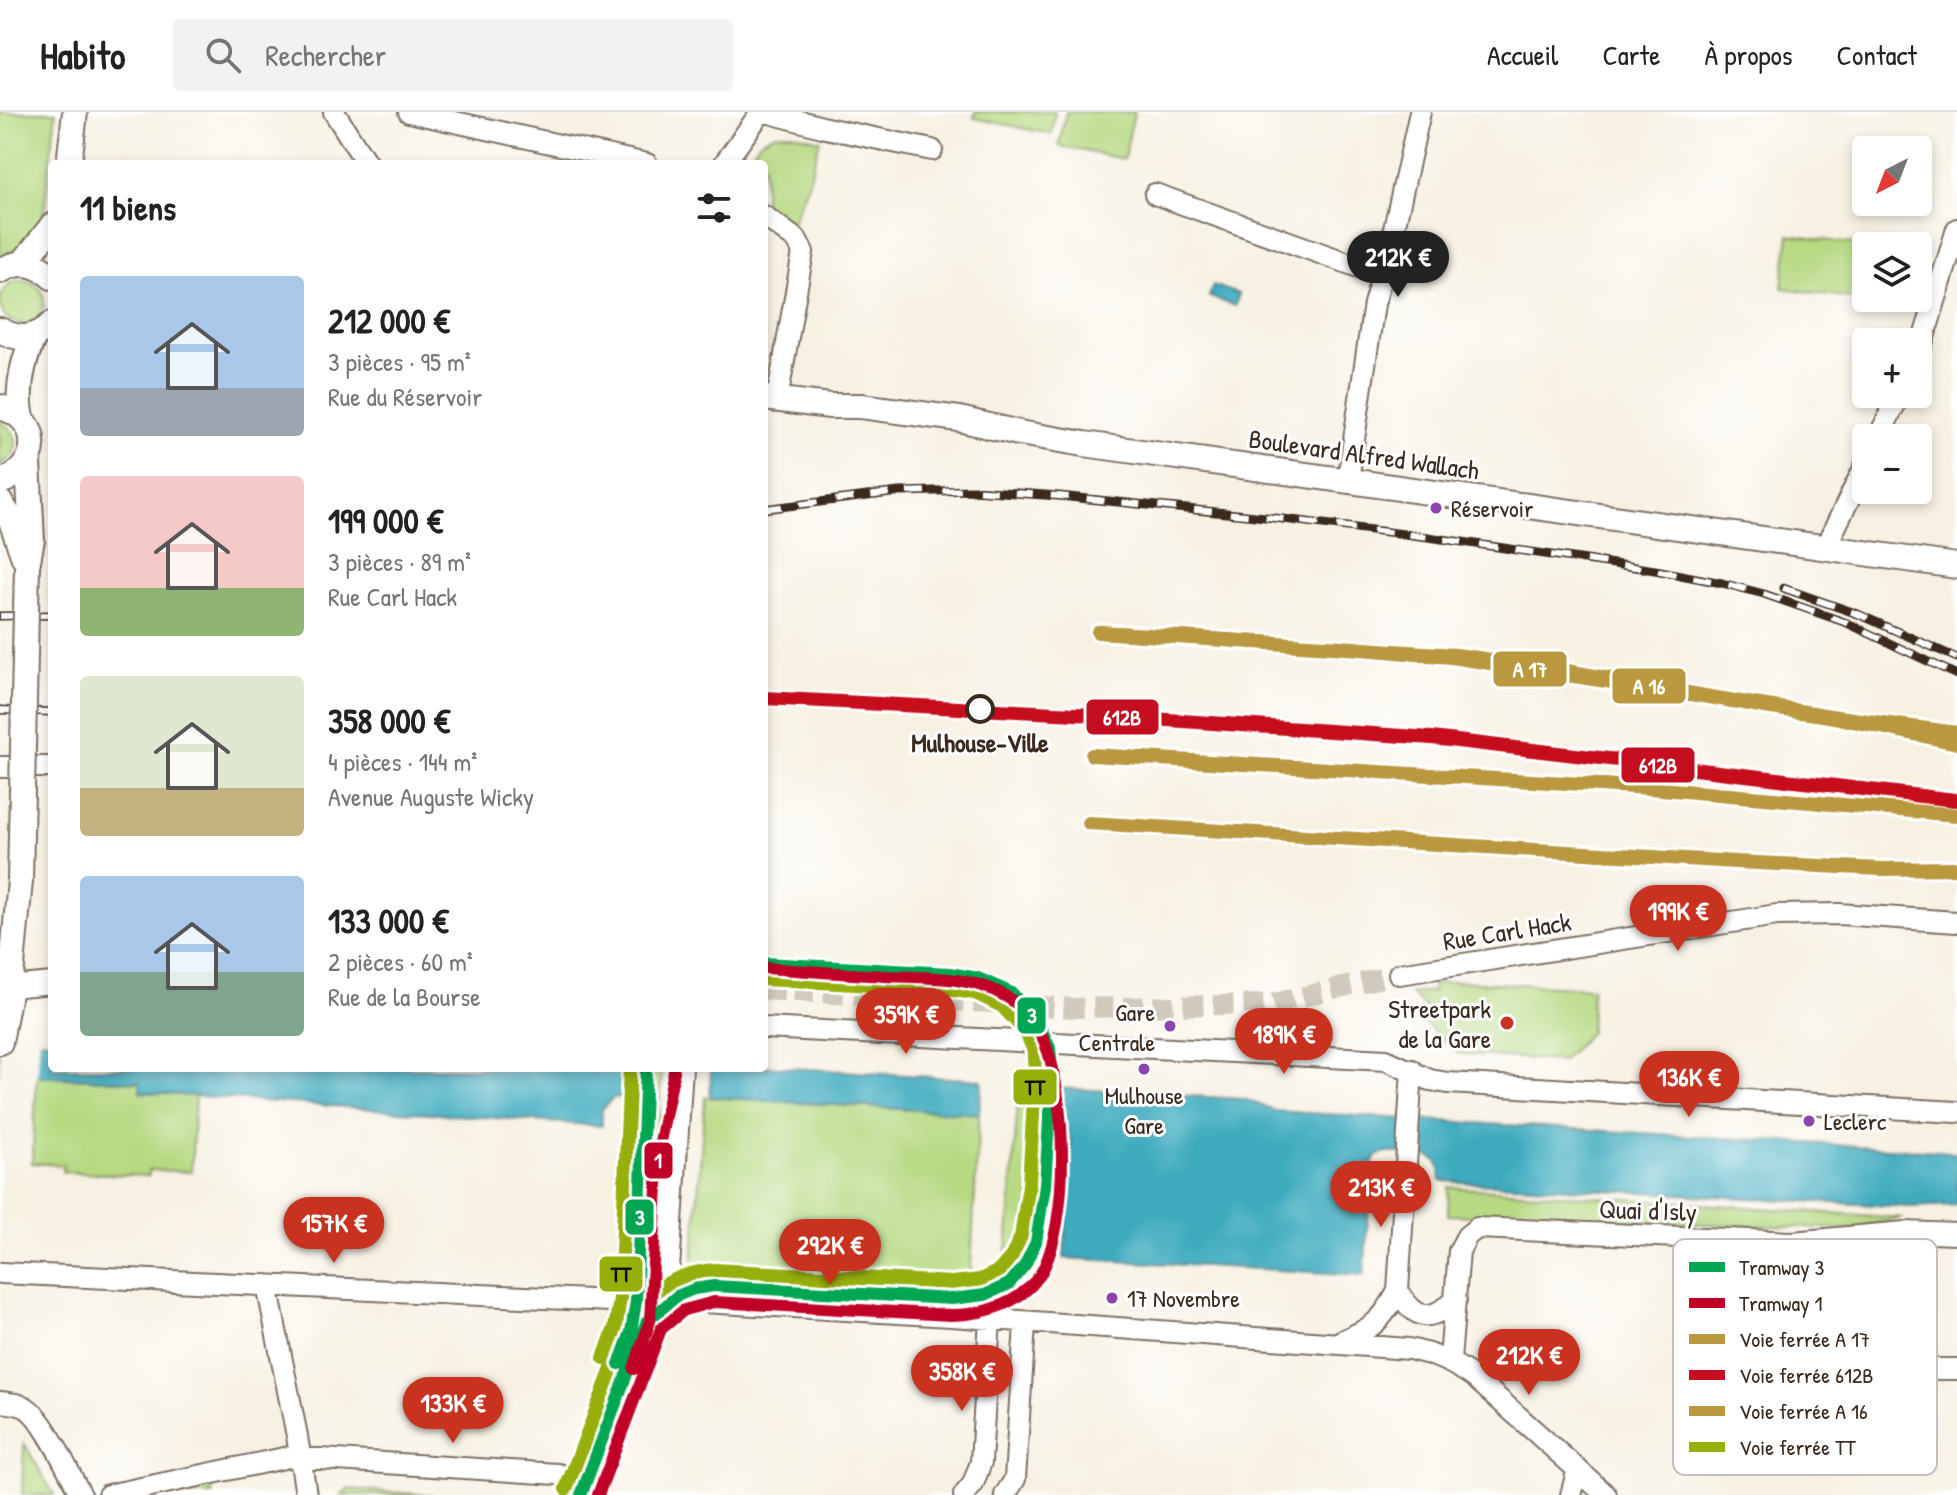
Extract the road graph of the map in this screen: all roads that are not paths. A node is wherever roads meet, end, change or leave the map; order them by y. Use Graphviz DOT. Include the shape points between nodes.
graph roads {
  1 [pos="75,112"];
  2 [pos="334,112"];
  3 [pos="409,112"];
  4 [pos="764,112"];
  5 [pos="1420,112"];
  6 [pos="932,150"];
  7 [pos="69,160"];
  8 [pos="364,160"];
  9 [pos="629,160"];
  10 [pos="727,160"];
  11 [pos="1155,194"];
  12 [pos="768,219"];
  13 [pos="1957,229"];
  14 [pos="48,231"];
  15 [pos="23,263"];
  16 [pos="0,271"];
  17 [pos="48,274"];
  18 [pos="1381,275"];
  19 [pos="1927,328"];
  20 [pos="43,330"];
  21 [pos="0,331"];
  22 [pos="771,399"];
  23 [pos="0,407"];
  24 [pos="22,418"];
  25 [pos="28,462"];
  26 [pos="1348,480"];
  27 [pos="0,482"];
  28 [pos="1852,493"];
  29 [pos="0,502"];
  30 [pos="1828,548"];
  31 [pos="27,566"];
  32 [pos="1957,566"];
  33 [pos="0,767"];
  34 [pos="48,767"];
  35 [pos="1957,922"];
  36 [pos="1399,974"];
  37 [pos="48,984"];
  38 [pos="5,990"];
  39 [pos="768,1028"];
  40 [pos="1,1036"];
  41 [pos="1412,1070"];
  42 [pos="682,1072"];
  43 [pos="1957,1112"];
  44 [pos="1953,1233"];
  45 [pos="1724,1239"];
  46 [pos="1826,1239"];
  47 [pos="0,1273"];
  48 [pos="267,1285"];
  49 [pos="1398,1291"];
  50 [pos="667,1300"];
  51 [pos="1456,1300"];
  52 [pos="990,1319"];
  53 [pos="1025,1324"];
  54 [pos="1337,1342"];
  55 [pos="1450,1360"];
  56 [pos="0,1402"];
  57 [pos="301,1458"];
  58 [pos="1577,1472"];
  59 [pos="592,1491"];
  60 [pos="966,1494"];
  61 [pos="81,1495"];
  62 [pos="108,1495"];
  63 [pos="306,1495"];
  64 [pos="1007,1495"];
  65 [pos="1571,1495"];
  66 [pos="1606,1495"];
  1 -- 7 [label="main road"];
  2 -- 8 [label="street"];
  3 -- 9 [label="street"];
  4 -- 6 [label="street"];
  4 -- 10 [label="street"];
  5 -- 18 [label="street"];
  11 -- 18 [label="street"];
  12 -- 22 [label="street" via="797,240 803,252"];
  13 -- 19 [label="street"];
  14 -- 15 [label="main road"];
  15 -- 16 [label="main road"];
  15 -- 17 [label="main road"];
  18 -- 26 [label="street"];
  20 -- 21 [label="main road" via="22,338"];
  20 -- 24 [label="main road" via="28,350 18,400"];
  22 -- 26 [label="main road, Boulevard Alfred Wallach" via="945,417 1062,440"];
  23 -- 24 [label="main road"];
  24 -- 25 [label="main road" via="32,439"];
  25 -- 27 [label="main road" via="21,472"];
  25 -- 31 [label="main road" via="32,540"];
  26 -- 30 [label="main road, Boulevard Alfred Wallach"];
  28 -- 30 [label="street"];
  29 -- 31 [label="main road"];
  30 -- 32 [label="main road, Boulevard Alfred Wallach"];
  31 -- 38 [label="main road, bridge" via="20,881"];
  33 -- 34 [label="street"];
  35 -- 36 [label="street, Rue Carl Hack" via="1777,915"];
  37 -- 38 [label="street"];
  38 -- 40 [label="main road"];
  39 -- 41 [label="street" via="1386,1060"];
  41 -- 43 [label="street" via="1448,1083"];
  41 -- 49 [label="street"];
  42 -- 50 [label="street"];
  44 -- 46 [label="street, Quai d'Isly"];
  45 -- 51 [label="street, Quai d'Isly" via="1477,1228 1459,1251"];
  47 -- 48 [label="street"];
  48 -- 50 [label="street"];
  48 -- 57 [label="street"];
  49 -- 51 [label="street" via="1415,1313 1429,1317"];
  49 -- 54 [label="street" via="1386,1314 1366,1332"];
  50 -- 52 [label="street"];
  51 -- 55 [label="street, Quai d'Isly"];
  52 -- 53 [label="street"];
  52 -- 60 [label="street" via="981,1462"];
  53 -- 54 [label="street"];
  53 -- 64 [label="street" via="1015,1479"];
  54 -- 55 [label="street" via="1409,1349"];
  55 -- 58 [label="street"];
  56 -- 61 [label="street" via="26,1408 38,1418"];
  57 -- 59 [label="street" via="558,1474"];
  57 -- 62 [label="street"];
  57 -- 63 [label="street"];
  58 -- 65 [label="street"];
  58 -- 66 [label="street"];
  60 -- 64 [label="street"];
}
